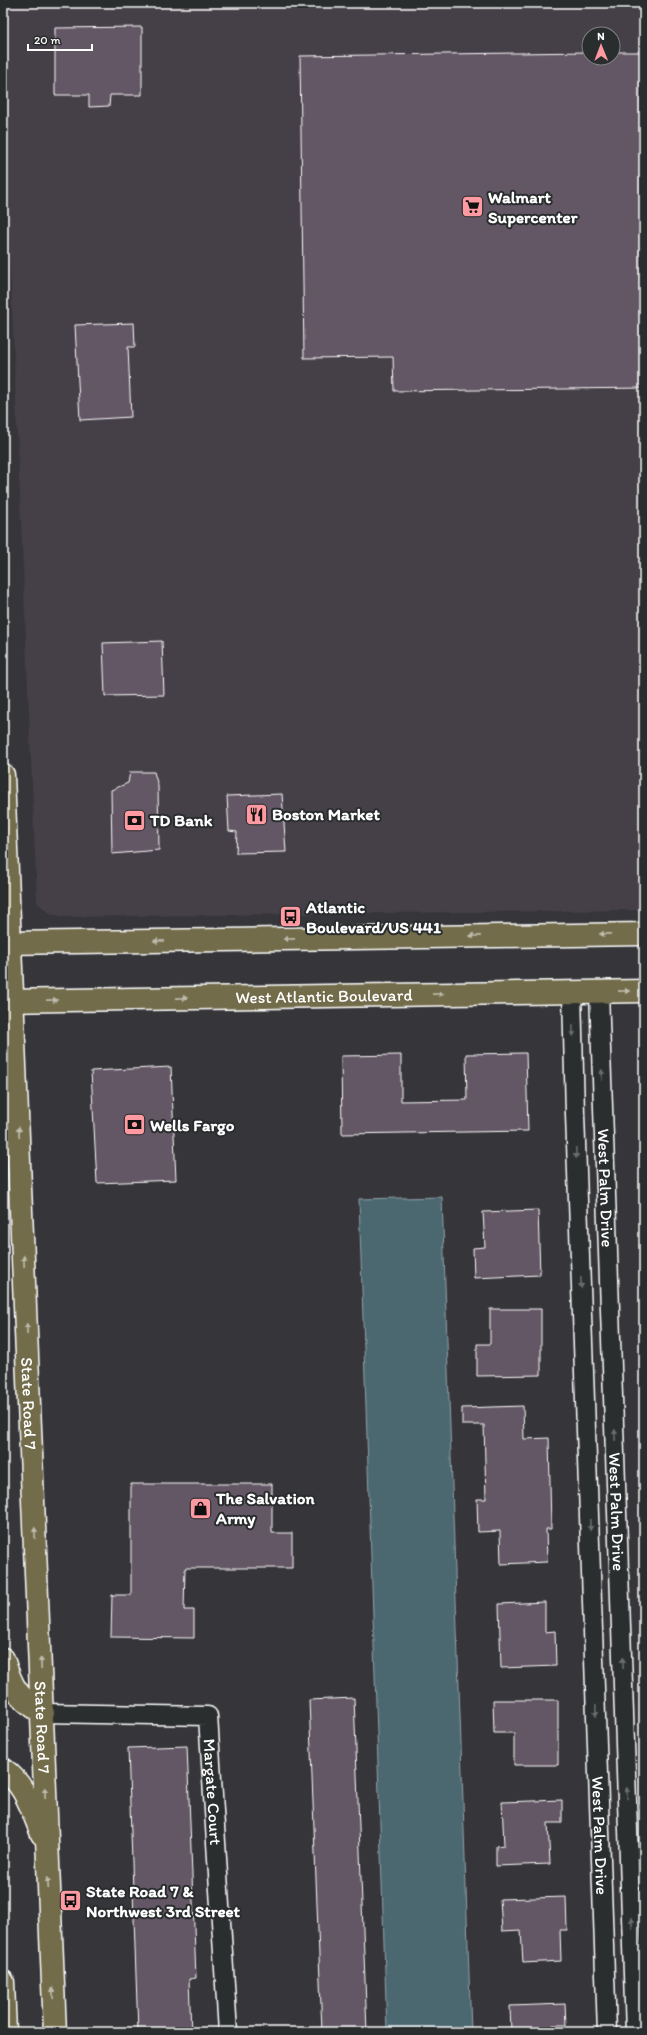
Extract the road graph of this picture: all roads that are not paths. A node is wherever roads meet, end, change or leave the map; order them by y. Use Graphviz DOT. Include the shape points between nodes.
graph roads {
  1 [pos="3,776"];
  2 [pos="644,934"];
  3 [pos="6,943"];
  4 [pos="644,991"];
  5 [pos="572,992"];
  6 [pos="599,992"];
  7 [pos="8,1001"];
  8 [pos="575,1114"];
  9 [pos="603,1114"];
  10 [pos="616,1492"];
  11 [pos="589,1493"];
  12 [pos="3,1659"];
  13 [pos="43,1713"];
  14 [pos="3,1769"];
  15 [pos="47,1846"];
  16 [pos="3,1982"];
  17 [pos="634,1985"];
  18 [pos="605,1986"];
  19 [pos="5,2032"];
  20 [pos="55,2032"];
  21 [pos="228,2032"];
  22 [pos="607,2032"];
  23 [pos="635,2032"];
  1 -- 3 [label="main road, State Road 7"];
  2 -- 3 [label="main road, one-way"];
  3 -- 7 [label="main road, State Road 7"];
  6 -- 4 [label="main road, West Atlantic Boulevard, one-way"];
  5 -- 6 [label="main road, West Atlantic Boulevard"];
  7 -- 5 [label="main road, West Atlantic Boulevard, one-way"];
  5 -- 8 [label="street, West Palm Drive, one-way"];
  9 -- 6 [label="street, West Palm Drive, one-way"];
  13 -- 7 [label="main road, State Road 7, one-way"];
  8 -- 9 [label="street"];
  8 -- 11 [label="street, West Palm Drive, one-way"];
  10 -- 9 [label="street, West Palm Drive, one-way"];
  10 -- 11 [label="street"];
  17 -- 10 [label="street, West Palm Drive, one-way"];
  11 -- 18 [label="street, West Palm Drive, one-way"];
  12 -- 13 [label="main road" via="10,1683 25,1702"];
  15 -- 13 [label="main road, State Road 7, one-way"];
  13 -- 21 [label="street, Margate Court" via="208,1716"];
  14 -- 15 [label="main road" via="24,1790"];
  20 -- 15 [label="main road, State Road 7, one-way"];
  16 -- 19 [label="main road"];
  17 -- 18 [label="street"];
  17 -- 23 [label="street, West Palm Drive"];
  18 -- 22 [label="street, West Palm Drive"];
}
